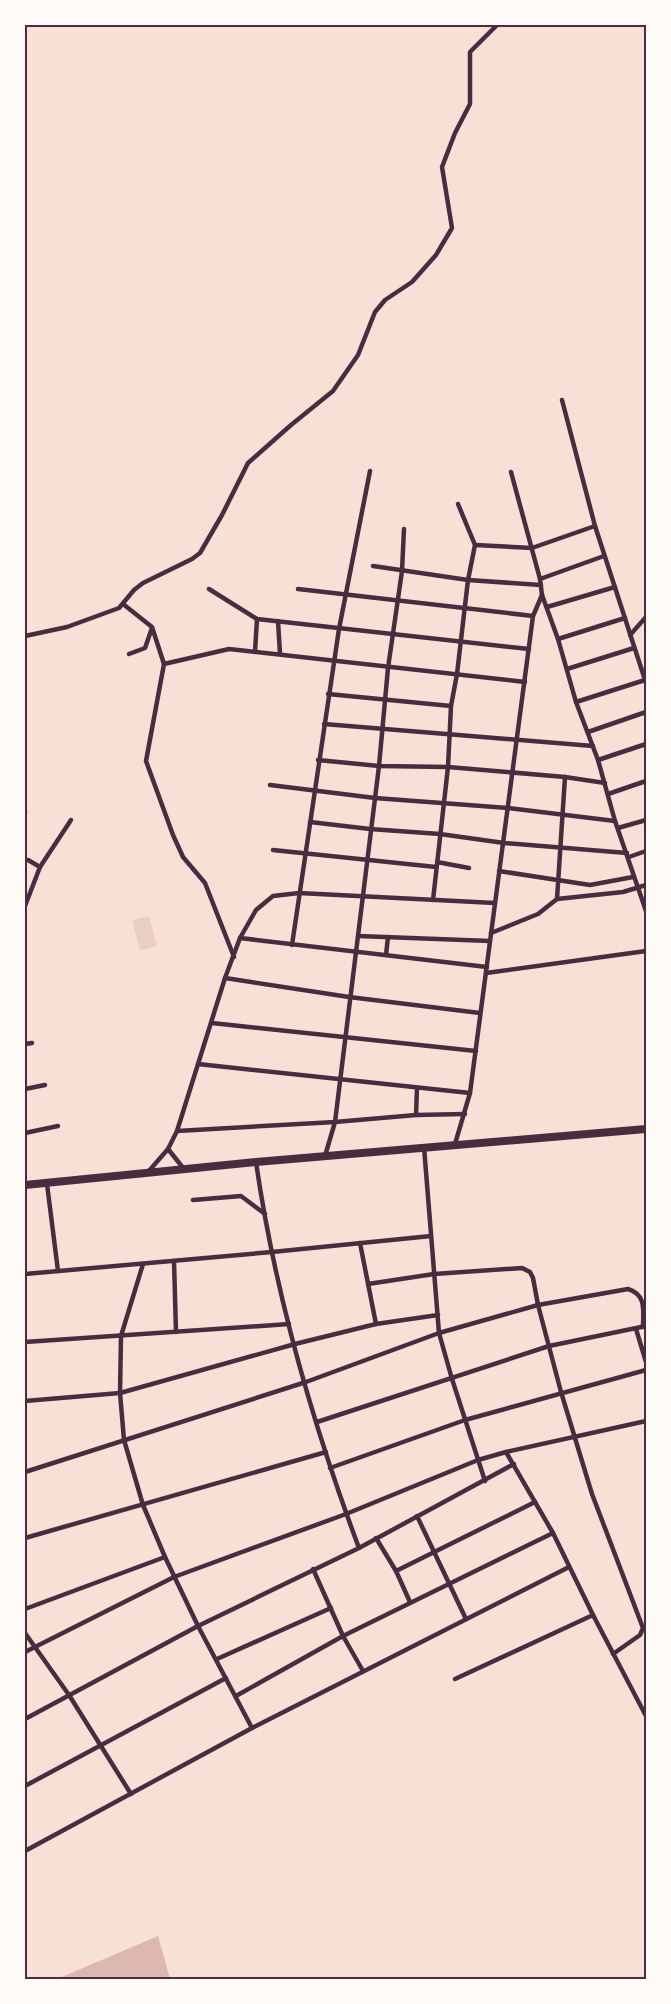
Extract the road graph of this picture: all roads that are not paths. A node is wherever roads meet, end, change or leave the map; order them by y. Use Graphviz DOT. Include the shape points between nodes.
graph roads {
  1 [pos="497,25"];
  2 [pos="562,400"];
  3 [pos="370,471"];
  4 [pos="511,472"];
  5 [pos="458,504"];
  6 [pos="595,526"];
  7 [pos="404,529"];
  8 [pos="475,545"];
  9 [pos="532,548"];
  10 [pos="604,556"];
  11 [pos="373,566"];
  12 [pos="402,571"];
  13 [pos="540,579"];
  14 [pos="468,580"];
  15 [pos="541,585"];
  16 [pos="615,587"];
  17 [pos="209,589"];
  18 [pos="298,589"];
  19 [pos="345,595"];
  20 [pos="542,595"];
  21 [pos="397,601"];
  22 [pos="123,604"];
  23 [pos="547,607"];
  24 [pos="466,608"];
  25 [pos="533,616"];
  26 [pos="646,617"];
  27 [pos="625,618"];
  28 [pos="257,619"];
  29 [pos="278,621"];
  30 [pos="152,627"];
  31 [pos="339,629"];
  32 [pos="392,635"];
  33 [pos="630,635"];
  34 [pos="25,636"];
  35 [pos="558,638"];
  36 [pos="462,642"];
  37 [pos="634,648"];
  38 [pos="529,649"];
  39 [pos="254,652"];
  40 [pos="129,654"];
  41 [pos="280,654"];
  42 [pos="334,661"];
  43 [pos="646,663"];
  44 [pos="164,664"];
  45 [pos="640,665"];
  46 [pos="388,668"];
  47 [pos="566,669"];
  48 [pos="457,674"];
  49 [pos="646,681"];
  50 [pos="525,682"];
  51 [pos="328,694"];
  52 [pos="385,700"];
  53 [pos="576,702"];
  54 [pos="450,706"];
  55 [pos="646,712"];
  56 [pos="324,724"];
  57 [pos="383,728"];
  58 [pos="588,732"];
  59 [pos="450,735"];
  60 [pos="518,739"];
  61 [pos="646,744"];
  62 [pos="593,746"];
  63 [pos="318,760"];
  64 [pos="598,760"];
  65 [pos="379,766"];
  66 [pos="448,767"];
  67 [pos="513,773"];
  68 [pos="565,778"];
  69 [pos="646,781"];
  70 [pos="605,783"];
  71 [pos="270,785"];
  72 [pos="314,792"];
  73 [pos="608,794"];
  74 [pos="375,798"];
  75 [pos="444,802"];
  76 [pos="508,808"];
  77 [pos="562,815"];
  78 [pos="71,820"];
  79 [pos="646,820"];
  80 [pos="310,822"];
  81 [pos="615,822"];
  82 [pos="618,828"];
  83 [pos="370,829"];
  84 [pos="440,834"];
  85 [pos="504,843"];
  86 [pos="559,848"];
  87 [pos="273,850"];
  88 [pos="646,851"];
  89 [pos="305,853"];
  90 [pos="628,855"];
  91 [pos="25,860"];
  92 [pos="367,860"];
  93 [pos="437,864"];
  94 [pos="40,867"];
  95 [pos="469,868"];
  96 [pos="499,871"];
  97 [pos="633,877"];
  98 [pos="559,881"];
  99 [pos="590,885"];
  100 [pos="646,885"];
  101 [pos="637,888"];
  102 [pos="299,893"];
  103 [pos="591,894"];
  104 [pos="362,896"];
  105 [pos="557,899"];
  106 [pos="433,900"];
  107 [pos="495,903"];
  108 [pos="25,906"];
  109 [pos="646,911"];
  110 [pos="491,933"];
  111 [pos="358,936"];
  112 [pos="388,937"];
  113 [pos="240,938"];
  114 [pos="490,941"];
  115 [pos="292,944"];
  116 [pos="646,951"];
  117 [pos="356,952"];
  118 [pos="386,955"];
  119 [pos="234,957"];
  120 [pos="487,966"];
  121 [pos="486,973"];
  122 [pos="225,978"];
  123 [pos="349,997"];
  124 [pos="480,1013"];
  125 [pos="212,1023"];
  126 [pos="346,1036"];
  127 [pos="32,1043"];
  128 [pos="25,1044"];
  129 [pos="476,1051"];
  130 [pos="198,1064"];
  131 [pos="340,1080"];
  132 [pos="45,1085"];
  133 [pos="417,1088"];
  134 [pos="25,1089"];
  135 [pos="470,1093"];
  136 [pos="465,1114"];
  137 [pos="416,1115"];
  138 [pos="335,1122"];
  139 [pos="58,1126"];
  140 [pos="646,1129"];
  141 [pos="177,1131"];
  142 [pos="25,1133"];
  143 [pos="455,1144"];
  144 [pos="424,1147"];
  145 [pos="168,1149"];
  146 [pos="325,1156"];
  147 [pos="256,1162"];
  148 [pos="185,1170"];
  149 [pos="145,1174"];
  150 [pos="47,1184"];
  151 [pos="25,1186"];
  152 [pos="192,1200"];
  153 [pos="265,1214"];
  154 [pos="431,1236"];
  155 [pos="360,1243"];
  156 [pos="272,1252"];
  157 [pos="174,1261"];
  158 [pos="143,1264"];
  159 [pos="58,1271"];
  160 [pos="25,1274"];
  161 [pos="434,1274"];
  162 [pos="368,1284"];
  163 [pos="538,1305"];
  164 [pos="438,1315"];
  165 [pos="289,1324"];
  166 [pos="376,1324"];
  167 [pos="644,1327"];
  168 [pos="636,1328"];
  169 [pos="176,1332"];
  170 [pos="439,1333"];
  171 [pos="121,1336"];
  172 [pos="25,1342"];
  173 [pos="294,1344"];
  174 [pos="550,1346"];
  175 [pos="646,1362"];
  176 [pos="646,1370"];
  177 [pos="452,1379"];
  178 [pos="306,1382"];
  179 [pos="561,1392"];
  180 [pos="120,1393"];
  181 [pos="25,1402"];
  182 [pos="465,1420"];
  183 [pos="646,1421"];
  184 [pos="317,1422"];
  185 [pos="574,1437"];
  186 [pos="124,1440"];
  187 [pos="326,1452"];
  188 [pos="506,1452"];
  189 [pos="478,1460"];
  190 [pos="514,1464"];
  191 [pos="330,1468"];
  192 [pos="25,1472"];
  193 [pos="486,1480"];
  194 [pos="535,1502"];
  195 [pos="143,1504"];
  196 [pos="346,1514"];
  197 [pos="416,1516"];
  198 [pos="553,1533"];
  199 [pos="25,1538"];
  200 [pos="376,1538"];
  201 [pos="359,1548"];
  202 [pos="433,1552"];
  203 [pos="165,1557"];
  204 [pos="569,1567"];
  205 [pos="314,1569"];
  206 [pos="396,1571"];
  207 [pos="174,1576"];
  208 [pos="449,1583"];
  209 [pos="410,1602"];
  210 [pos="330,1608"];
  211 [pos="25,1609"];
  212 [pos="593,1615"];
  213 [pos="466,1619"];
  214 [pos="198,1626"];
  215 [pos="25,1633"];
  216 [pos="343,1636"];
  217 [pos="34,1647"];
  218 [pos="25,1652"];
  219 [pos="613,1654"];
  220 [pos="217,1659"];
  221 [pos="363,1671"];
  222 [pos="226,1678"];
  223 [pos="455,1679"];
  224 [pos="69,1695"];
  225 [pos="236,1696"];
  226 [pos="646,1716"];
  227 [pos="25,1720"];
  228 [pos="252,1728"];
  229 [pos="101,1745"];
  230 [pos="25,1786"];
  231 [pos="131,1794"];
  232 [pos="25,1851"];
  1 -- 22 [label="street" via="470,52 470,104 454,133 442,167 452,228 436,255 412,282 385,300 375,312 358,355 334,391 248,463 200,553 143,583"];
  2 -- 6 [label="street"];
  3 -- 19 [label="street"];
  4 -- 9 [label="street"];
  5 -- 8 [label="street"];
  6 -- 9 [label="street"];
  6 -- 10 [label="street"];
  7 -- 12 [label="street"];
  8 -- 9 [label="street"];
  8 -- 14 [label="street"];
  9 -- 13 [label="street"];
  10 -- 13 [label="street"];
  10 -- 16 [label="street"];
  11 -- 12 [label="street"];
  12 -- 14 [label="street"];
  12 -- 21 [label="street"];
  13 -- 15 [label="street"];
  14 -- 15 [label="street"];
  14 -- 24 [label="street"];
  15 -- 20 [label="street"];
  16 -- 23 [label="street"];
  16 -- 27 [label="street"];
  17 -- 28 [label="street"];
  18 -- 19 [label="street"];
  19 -- 21 [label="street"];
  19 -- 31 [label="street"];
  20 -- 23 [label="street"];
  20 -- 25 [label="street"];
  21 -- 24 [label="street"];
  21 -- 32 [label="street"];
  22 -- 30 [label="street"];
  22 -- 34 [label="street" via="93,618"];
  23 -- 35 [label="street"];
  24 -- 25 [label="street"];
  24 -- 36 [label="street"];
  25 -- 38 [label="street"];
  26 -- 33 [label="street"];
  27 -- 33 [label="street"];
  27 -- 35 [label="street"];
  28 -- 29 [label="street"];
  28 -- 39 [label="street"];
  29 -- 31 [label="street"];
  29 -- 41 [label="street"];
  30 -- 40 [label="street" via="145,648"];
  30 -- 44 [label="street"];
  31 -- 32 [label="street"];
  31 -- 42 [label="street"];
  32 -- 36 [label="street"];
  32 -- 46 [label="street"];
  33 -- 37 [label="street"];
  35 -- 47 [label="street"];
  36 -- 38 [label="street"];
  36 -- 48 [label="street"];
  37 -- 45 [label="street"];
  37 -- 47 [label="street"];
  38 -- 50 [label="street"];
  39 -- 41 [label="street"];
  39 -- 44 [label="street" via="229,649"];
  41 -- 42 [label="street"];
  42 -- 46 [label="street"];
  42 -- 51 [label="street"];
  43 -- 45 [label="street"];
  44 -- 119 [label="street" via="146,761 173,835 183,857 205,883"];
  45 -- 49 [label="street"];
  46 -- 48 [label="street"];
  46 -- 52 [label="street"];
  47 -- 53 [label="street"];
  48 -- 50 [label="street"];
  48 -- 54 [label="street"];
  49 -- 53 [label="street"];
  50 -- 60 [label="street"];
  51 -- 52 [label="street"];
  51 -- 56 [label="street"];
  52 -- 54 [label="street"];
  52 -- 57 [label="street"];
  53 -- 58 [label="street"];
  54 -- 59 [label="street"];
  55 -- 58 [label="street"];
  56 -- 57 [label="street"];
  56 -- 63 [label="street"];
  57 -- 59 [label="street"];
  57 -- 65 [label="street"];
  58 -- 62 [label="street"];
  59 -- 60 [label="street"];
  59 -- 66 [label="street"];
  60 -- 62 [label="street"];
  60 -- 67 [label="street"];
  61 -- 64 [label="street"];
  62 -- 64 [label="street"];
  63 -- 65 [label="street"];
  63 -- 72 [label="street"];
  64 -- 70 [label="street"];
  65 -- 66 [label="street"];
  65 -- 74 [label="street"];
  66 -- 67 [label="street"];
  66 -- 75 [label="street"];
  67 -- 68 [label="street"];
  67 -- 76 [label="street"];
  68 -- 70 [label="street"];
  68 -- 77 [label="street"];
  69 -- 73 [label="street"];
  70 -- 73 [label="street"];
  71 -- 72 [label="street"];
  72 -- 74 [label="street"];
  72 -- 80 [label="street"];
  73 -- 81 [label="street"];
  74 -- 75 [label="street"];
  74 -- 83 [label="street"];
  75 -- 76 [label="street"];
  75 -- 84 [label="street"];
  76 -- 77 [label="street"];
  76 -- 85 [label="street"];
  77 -- 81 [label="street"];
  77 -- 86 [label="street"];
  78 -- 94 [label="street"];
  79 -- 82 [label="street"];
  80 -- 83 [label="street"];
  80 -- 89 [label="street"];
  81 -- 82 [label="street"];
  82 -- 90 [label="street"];
  83 -- 84 [label="street"];
  83 -- 92 [label="street"];
  84 -- 85 [label="street"];
  84 -- 93 [label="street"];
  85 -- 86 [label="street"];
  85 -- 96 [label="street"];
  86 -- 90 [label="street"];
  86 -- 98 [label="street"];
  87 -- 89 [label="street"];
  88 -- 90 [label="street"];
  89 -- 92 [label="street"];
  89 -- 102 [label="street"];
  90 -- 97 [label="street"];
  91 -- 94 [label="street"];
  92 -- 93 [label="street"];
  92 -- 104 [label="street"];
  93 -- 95 [label="street"];
  93 -- 106 [label="street"];
  94 -- 108 [label="street"];
  96 -- 98 [label="street"];
  96 -- 107 [label="street"];
  97 -- 99 [label="street"];
  97 -- 101 [label="street"];
  98 -- 99 [label="street"];
  98 -- 105 [label="street"];
  99 -- 103 [label="street"];
  100 -- 101 [label="street"];
  101 -- 103 [label="street"];
  101 -- 109 [label="street"];
  102 -- 104 [label="street"];
  102 -- 113 [label="street" via="273,896 256,910"];
  102 -- 115 [label="street"];
  103 -- 105 [label="street"];
  104 -- 106 [label="street"];
  104 -- 111 [label="street"];
  105 -- 110 [label="street" via="538,914"];
  106 -- 107 [label="street"];
  107 -- 110 [label="street"];
  110 -- 114 [label="street"];
  111 -- 112 [label="street"];
  111 -- 117 [label="street"];
  112 -- 114 [label="street"];
  112 -- 118 [label="street"];
  113 -- 115 [label="street"];
  113 -- 119 [label="street"];
  114 -- 120 [label="street"];
  115 -- 117 [label="street"];
  116 -- 121 [label="street"];
  117 -- 118 [label="street"];
  117 -- 123 [label="street"];
  118 -- 120 [label="street"];
  119 -- 122 [label="street"];
  120 -- 121 [label="street"];
  121 -- 124 [label="street"];
  122 -- 123 [label="street"];
  122 -- 125 [label="street"];
  123 -- 124 [label="street"];
  123 -- 126 [label="street"];
  124 -- 129 [label="street"];
  125 -- 126 [label="street"];
  125 -- 130 [label="street"];
  126 -- 129 [label="street"];
  126 -- 131 [label="street"];
  127 -- 128 [label="street"];
  129 -- 135 [label="street"];
  130 -- 131 [label="street"];
  130 -- 141 [label="street"];
  131 -- 133 [label="street"];
  131 -- 138 [label="street"];
  132 -- 134 [label="street"];
  133 -- 135 [label="street"];
  133 -- 137 [label="street"];
  135 -- 136 [label="street"];
  136 -- 137 [label="street"];
  136 -- 143 [label="street"];
  137 -- 138 [label="street"];
  138 -- 141 [label="street"];
  138 -- 146 [label="street"];
  139 -- 142 [label="street"];
  140 -- 143 [label="highway"];
  141 -- 145 [label="street"];
  143 -- 144 [label="highway"];
  144 -- 146 [label="highway"];
  144 -- 154 [label="street"];
  145 -- 148 [label="street"];
  145 -- 149 [label="street"];
  146 -- 147 [label="highway"];
  147 -- 148 [label="highway"];
  147 -- 153 [label="street"];
  148 -- 149 [label="highway"];
  149 -- 150 [label="highway"];
  150 -- 151 [label="highway"];
  150 -- 159 [label="street"];
  152 -- 153 [label="street" via="240,1196"];
  153 -- 156 [label="street"];
  154 -- 155 [label="street"];
  154 -- 161 [label="street"];
  155 -- 156 [label="street"];
  155 -- 162 [label="street"];
  156 -- 157 [label="street"];
  156 -- 165 [label="street"];
  157 -- 158 [label="street"];
  157 -- 169 [label="street"];
  158 -- 159 [label="street"];
  158 -- 171 [label="street"];
  159 -- 160 [label="street"];
  161 -- 162 [label="street"];
  161 -- 163 [label="street" via="522,1268 533,1278"];
  161 -- 164 [label="street"];
  162 -- 166 [label="street"];
  163 -- 167 [label="street" via="628,1289 640,1296"];
  163 -- 170 [label="street"];
  163 -- 174 [label="street"];
  164 -- 166 [label="street"];
  164 -- 170 [label="street"];
  165 -- 169 [label="street"];
  165 -- 173 [label="street"];
  166 -- 173 [label="street"];
  167 -- 168 [label="street"];
  168 -- 174 [label="street"];
  168 -- 175 [label="street"];
  169 -- 171 [label="street"];
  170 -- 177 [label="street"];
  170 -- 178 [label="street"];
  171 -- 172 [label="street"];
  171 -- 180 [label="street"];
  173 -- 178 [label="street"];
  173 -- 180 [label="street"];
  174 -- 177 [label="street"];
  174 -- 179 [label="street"];
  176 -- 179 [label="street"];
  177 -- 182 [label="street"];
  177 -- 184 [label="street"];
  178 -- 184 [label="street"];
  178 -- 186 [label="street"];
  179 -- 182 [label="street"];
  179 -- 185 [label="street"];
  180 -- 181 [label="street"];
  180 -- 186 [label="street"];
  182 -- 189 [label="street"];
  182 -- 191 [label="street"];
  183 -- 185 [label="street"];
  184 -- 187 [label="street"];
  185 -- 188 [label="street"];
  185 -- 219 [label="street" via="642,1628 640,1635"];
  186 -- 192 [label="street"];
  186 -- 195 [label="street"];
  187 -- 191 [label="street"];
  187 -- 195 [label="street"];
  188 -- 189 [label="street"];
  188 -- 190 [label="street"];
  189 -- 193 [label="street"];
  189 -- 196 [label="street"];
  190 -- 193 [label="street"];
  190 -- 194 [label="street"];
  191 -- 196 [label="street"];
  193 -- 197 [label="street"];
  194 -- 198 [label="street"];
  194 -- 202 [label="street"];
  195 -- 199 [label="street"];
  195 -- 203 [label="street"];
  196 -- 201 [label="street"];
  196 -- 207 [label="street"];
  197 -- 200 [label="street"];
  197 -- 202 [label="street"];
  198 -- 204 [label="street"];
  198 -- 208 [label="street"];
  200 -- 201 [label="street"];
  200 -- 206 [label="street"];
  201 -- 205 [label="street"];
  202 -- 206 [label="street"];
  202 -- 208 [label="street"];
  203 -- 207 [label="street"];
  203 -- 211 [label="street"];
  204 -- 212 [label="street"];
  204 -- 213 [label="street"];
  205 -- 210 [label="street"];
  205 -- 214 [label="street"];
  206 -- 209 [label="street"];
  207 -- 214 [label="street"];
  207 -- 217 [label="street"];
  208 -- 209 [label="street"];
  208 -- 213 [label="street"];
  209 -- 216 [label="street"];
  210 -- 216 [label="street"];
  210 -- 220 [label="street"];
  212 -- 219 [label="street"];
  212 -- 223 [label="street"];
  213 -- 221 [label="street"];
  214 -- 220 [label="street"];
  214 -- 224 [label="street"];
  215 -- 217 [label="street"];
  216 -- 221 [label="street"];
  216 -- 225 [label="street"];
  217 -- 218 [label="street"];
  217 -- 224 [label="street"];
  219 -- 226 [label="street"];
  220 -- 222 [label="street"];
  221 -- 228 [label="street"];
  222 -- 225 [label="street"];
  222 -- 229 [label="street"];
  224 -- 227 [label="street"];
  224 -- 229 [label="street"];
  225 -- 228 [label="street"];
  228 -- 231 [label="street"];
  229 -- 230 [label="street"];
  229 -- 231 [label="street"];
  231 -- 232 [label="street"];
}
